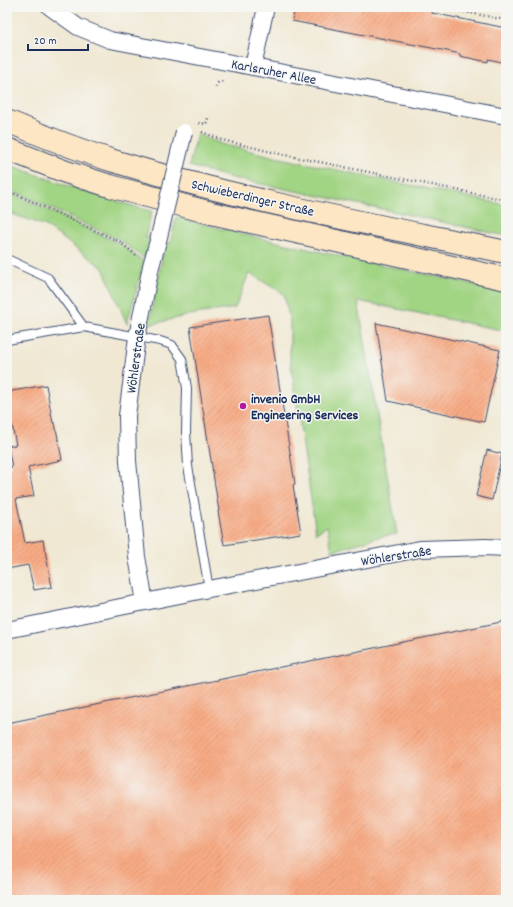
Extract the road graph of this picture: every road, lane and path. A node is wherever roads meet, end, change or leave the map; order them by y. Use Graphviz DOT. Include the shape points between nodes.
graph roads {
  1 [pos="50,7"];
  2 [pos="266,7"];
  3 [pos="470,7"];
  4 [pos="460,11"];
  5 [pos="469,13"];
  6 [pos="506,20"];
  7 [pos="253,66"];
  8 [pos="506,116"];
  9 [pos="7,121"];
  10 [pos="189,131"];
  11 [pos="7,149"];
  12 [pos="7,190"];
  13 [pos="506,200"];
  14 [pos="506,252"];
  15 [pos="7,260"];
  16 [pos="151,266"];
  17 [pos="506,279"];
  18 [pos="84,327"];
  19 [pos="136,337"];
  20 [pos="7,340"];
  21 [pos="506,548"];
  22 [pos="209,589"];
  23 [pos="145,602"];
  24 [pos="7,630"];
  1 -- 7 [label="street, Karlsruher Allee" via="78,27 110,40"];
  2 -- 7 [label="street"];
  3 -- 5 [label="path"];
  4 -- 5 [label="path"];
  5 -- 6 [label="path"];
  7 -- 8 [label="street, Karlsruher Allee"];
  9 -- 14 [label="main road, Schwieberdinger Straße" via="116,162 217,190"];
  10 -- 13 [label="path" via="280,154"];
  10 -- 16 [label="street, Wöhlerstraße, bridge"];
  11 -- 17 [label="main road, Schwieberdinger Straße" via="110,186 211,213"];
  12 -- 16 [label="path" via="120,242"];
  15 -- 18 [label="lane" via="48,278"];
  16 -- 19 [label="street, Wöhlerstraße"];
  18 -- 19 [label="lane"];
  18 -- 20 [label="lane"];
  19 -- 22 [label="lane" via="172,345 182,359 187,388 188,466"];
  19 -- 23 [label="street, Wöhlerstraße" via="127,416 128,461 137,557"];
  21 -- 22 [label="street, Wöhlerstraße" via="420,549"];
  22 -- 23 [label="street, Wöhlerstraße"];
  23 -- 24 [label="street, Wöhlerstraße"];
}
